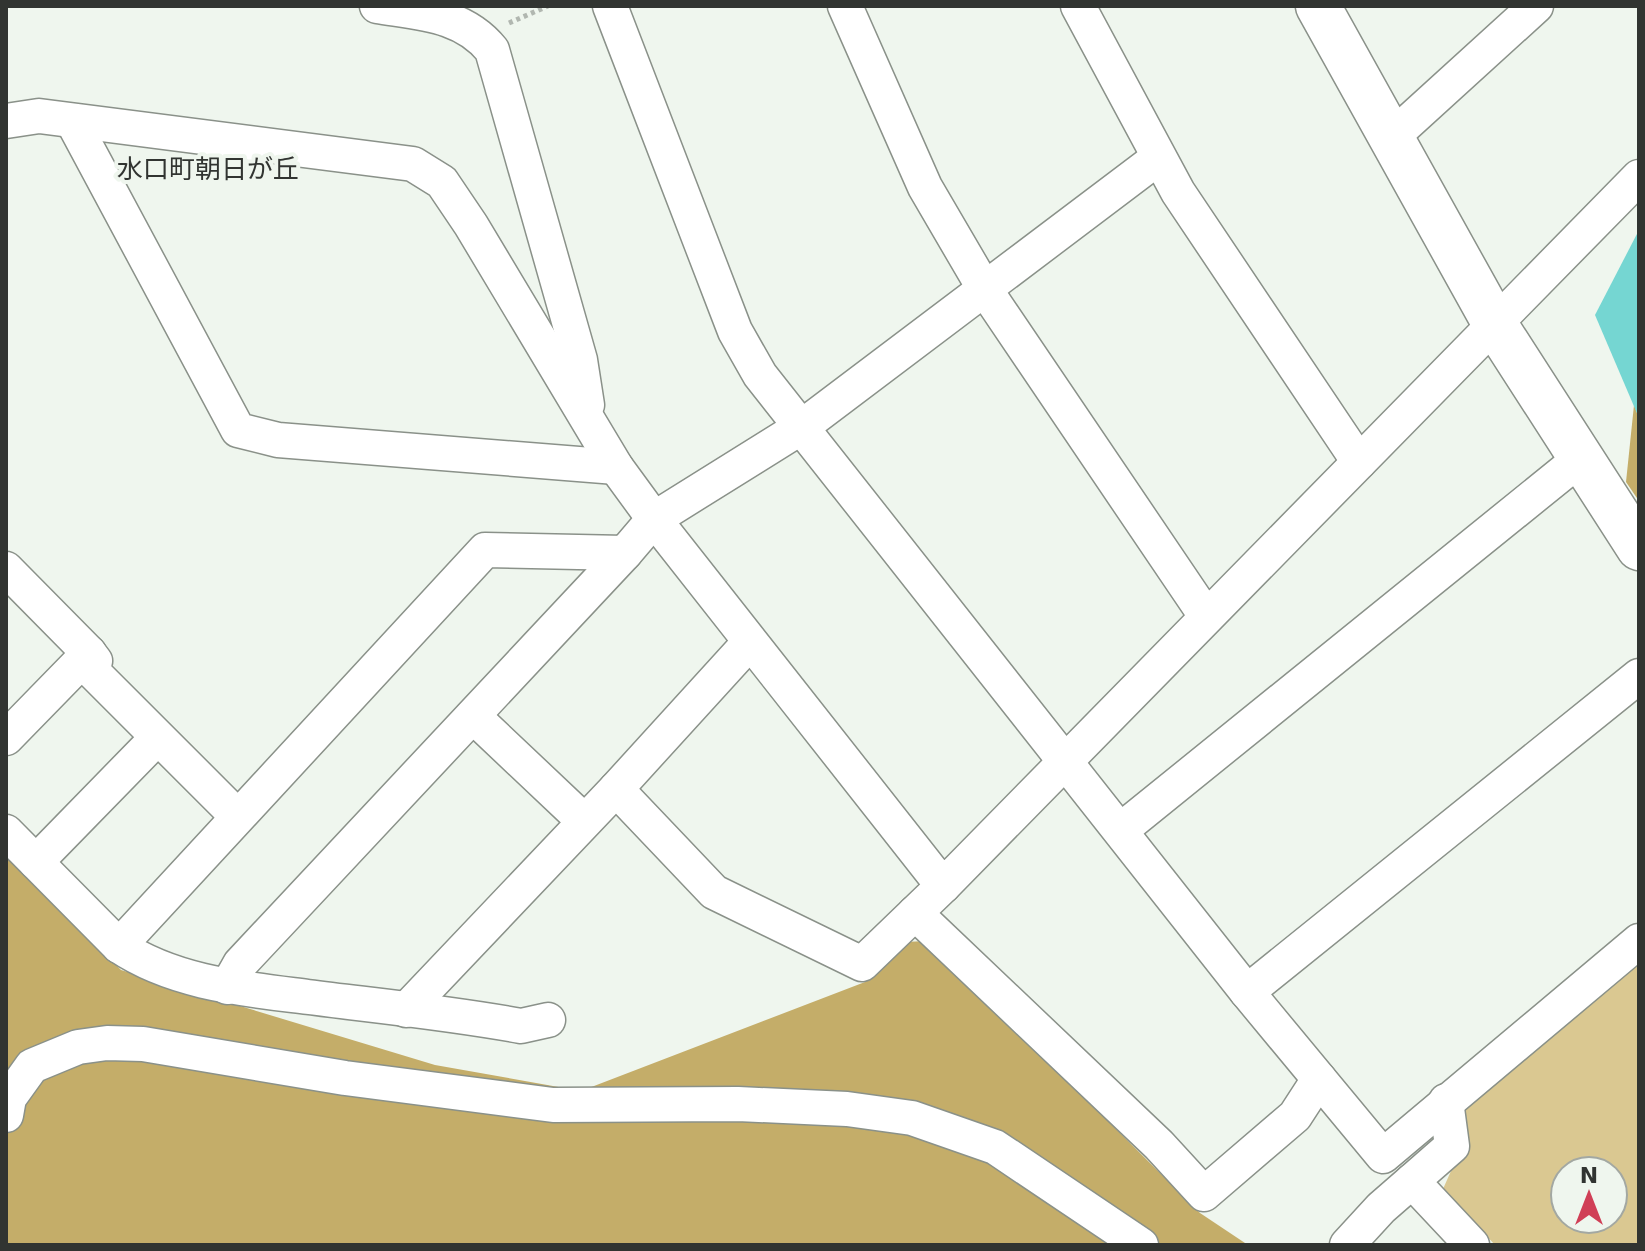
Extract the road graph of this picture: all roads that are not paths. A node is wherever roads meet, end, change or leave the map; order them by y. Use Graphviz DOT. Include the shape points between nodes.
graph roads {
  1 [pos="377,6"];
  2 [pos="845,6"];
  3 [pos="1078,6"];
  4 [pos="1318,6"];
  5 [pos="1536,6"];
  6 [pos="618,8"];
  7 [pos="6,121"];
  8 [pos="73,122"];
  9 [pos="1392,137"];
  10 [pos="1158,158"];
  11 [pos="1639,177"];
  12 [pos="984,288"];
  13 [pos="1496,326"];
  14 [pos="590,425"];
  15 [pos="803,426"];
  16 [pos="1581,458"];
  17 [pos="1359,462"];
  18 [pos="616,467"];
  19 [pos="654,519"];
  20 [pos="1639,548"];
  21 [pos="625,553"];
  22 [pos="12,587"];
  23 [pos="1206,616"];
  24 [pos="749,643"];
  25 [pos="89,653"];
  26 [pos="1639,676"];
  27 [pos="473,716"];
  28 [pos="6,738"];
  29 [pos="157,738"];
  30 [pos="1066,758"];
  31 [pos="616,789"];
  32 [pos="237,816"];
  33 [pos="584,821"];
  34 [pos="1121,830"];
  35 [pos="6,832"];
  36 [pos="36,862"];
  37 [pos="943,886"];
  38 [pos="915,913"];
  39 [pos="1639,941"];
  40 [pos="119,946"];
  41 [pos="227,987"];
  42 [pos="1247,992"];
  43 [pos="406,1010"];
  44 [pos="548,1020"];
  45 [pos="1319,1079"];
  46 [pos="1446,1101"];
  47 [pos="6,1115"];
  48 [pos="1412,1181"];
  49 [pos="1141,1245"];
  50 [pos="1347,1245"];
  51 [pos="1472,1245"];
  1 -- 14 [label="street" via="451,19 478,33 492,50 580,360"];
  2 -- 12 [label="street" via="925,187"];
  3 -- 10 [label="street"];
  4 -- 9 [label="street"];
  5 -- 9 [label="street"];
  6 -- 15 [label="street" via="735,331 760,375"];
  7 -- 8 [label="street" via="39,116"];
  8 -- 14 [label="street" via="413,164 442,182"];
  8 -- 18 [label="street" via="238,430 278,440"];
  9 -- 13 [label="street"];
  10 -- 12 [label="street"];
  10 -- 17 [label="street"];
  11 -- 13 [label="street"];
  12 -- 15 [label="street"];
  12 -- 23 [label="street"];
  13 -- 16 [label="street"];
  13 -- 17 [label="street"];
  14 -- 18 [label="street"];
  15 -- 19 [label="street"];
  15 -- 30 [label="street"];
  16 -- 20 [label="street"];
  16 -- 34 [label="street"];
  17 -- 23 [label="street"];
  18 -- 19 [label="street"];
  19 -- 21 [label="street"];
  19 -- 24 [label="street"];
  21 -- 27 [label="street"];
  21 -- 32 [label="street" via="485,550"];
  22 -- 25 [label="street"];
  23 -- 30 [label="street"];
  24 -- 31 [label="street"];
  24 -- 37 [label="street"];
  25 -- 28 [label="street"];
  25 -- 29 [label="street" via="95,661 92,671"];
  26 -- 42 [label="street"];
  27 -- 33 [label="street"];
  27 -- 41 [label="street" via="240,964"];
  29 -- 32 [label="street"];
  29 -- 36 [label="street"];
  30 -- 34 [label="street"];
  30 -- 37 [label="street"];
  31 -- 33 [label="street"];
  31 -- 38 [label="street" via="714,892 862,964"];
  32 -- 40 [label="street"];
  33 -- 43 [label="street"];
  34 -- 42 [label="street"];
  35 -- 36 [label="street"];
  36 -- 40 [label="street"];
  37 -- 38 [label="street"];
  38 -- 45 [label="street" via="1204,1194 1295,1116"];
  39 -- 46 [label="street"];
  40 -- 41 [label="street" via="151,965"];
  41 -- 43 [label="street"];
  42 -- 45 [label="street"];
  43 -- 44 [label="street" via="521,1026"];
  45 -- 46 [label="street" via="1383,1156"];
  46 -- 48 [label="street" via="1452,1146"];
  47 -- 49 [label="street" via="9,1098 32,1066 78,1047 107,1043 553,1105 847,1109 912,1118 995,1147"];
  48 -- 50 [label="street"];
  48 -- 51 [label="street"];
}
